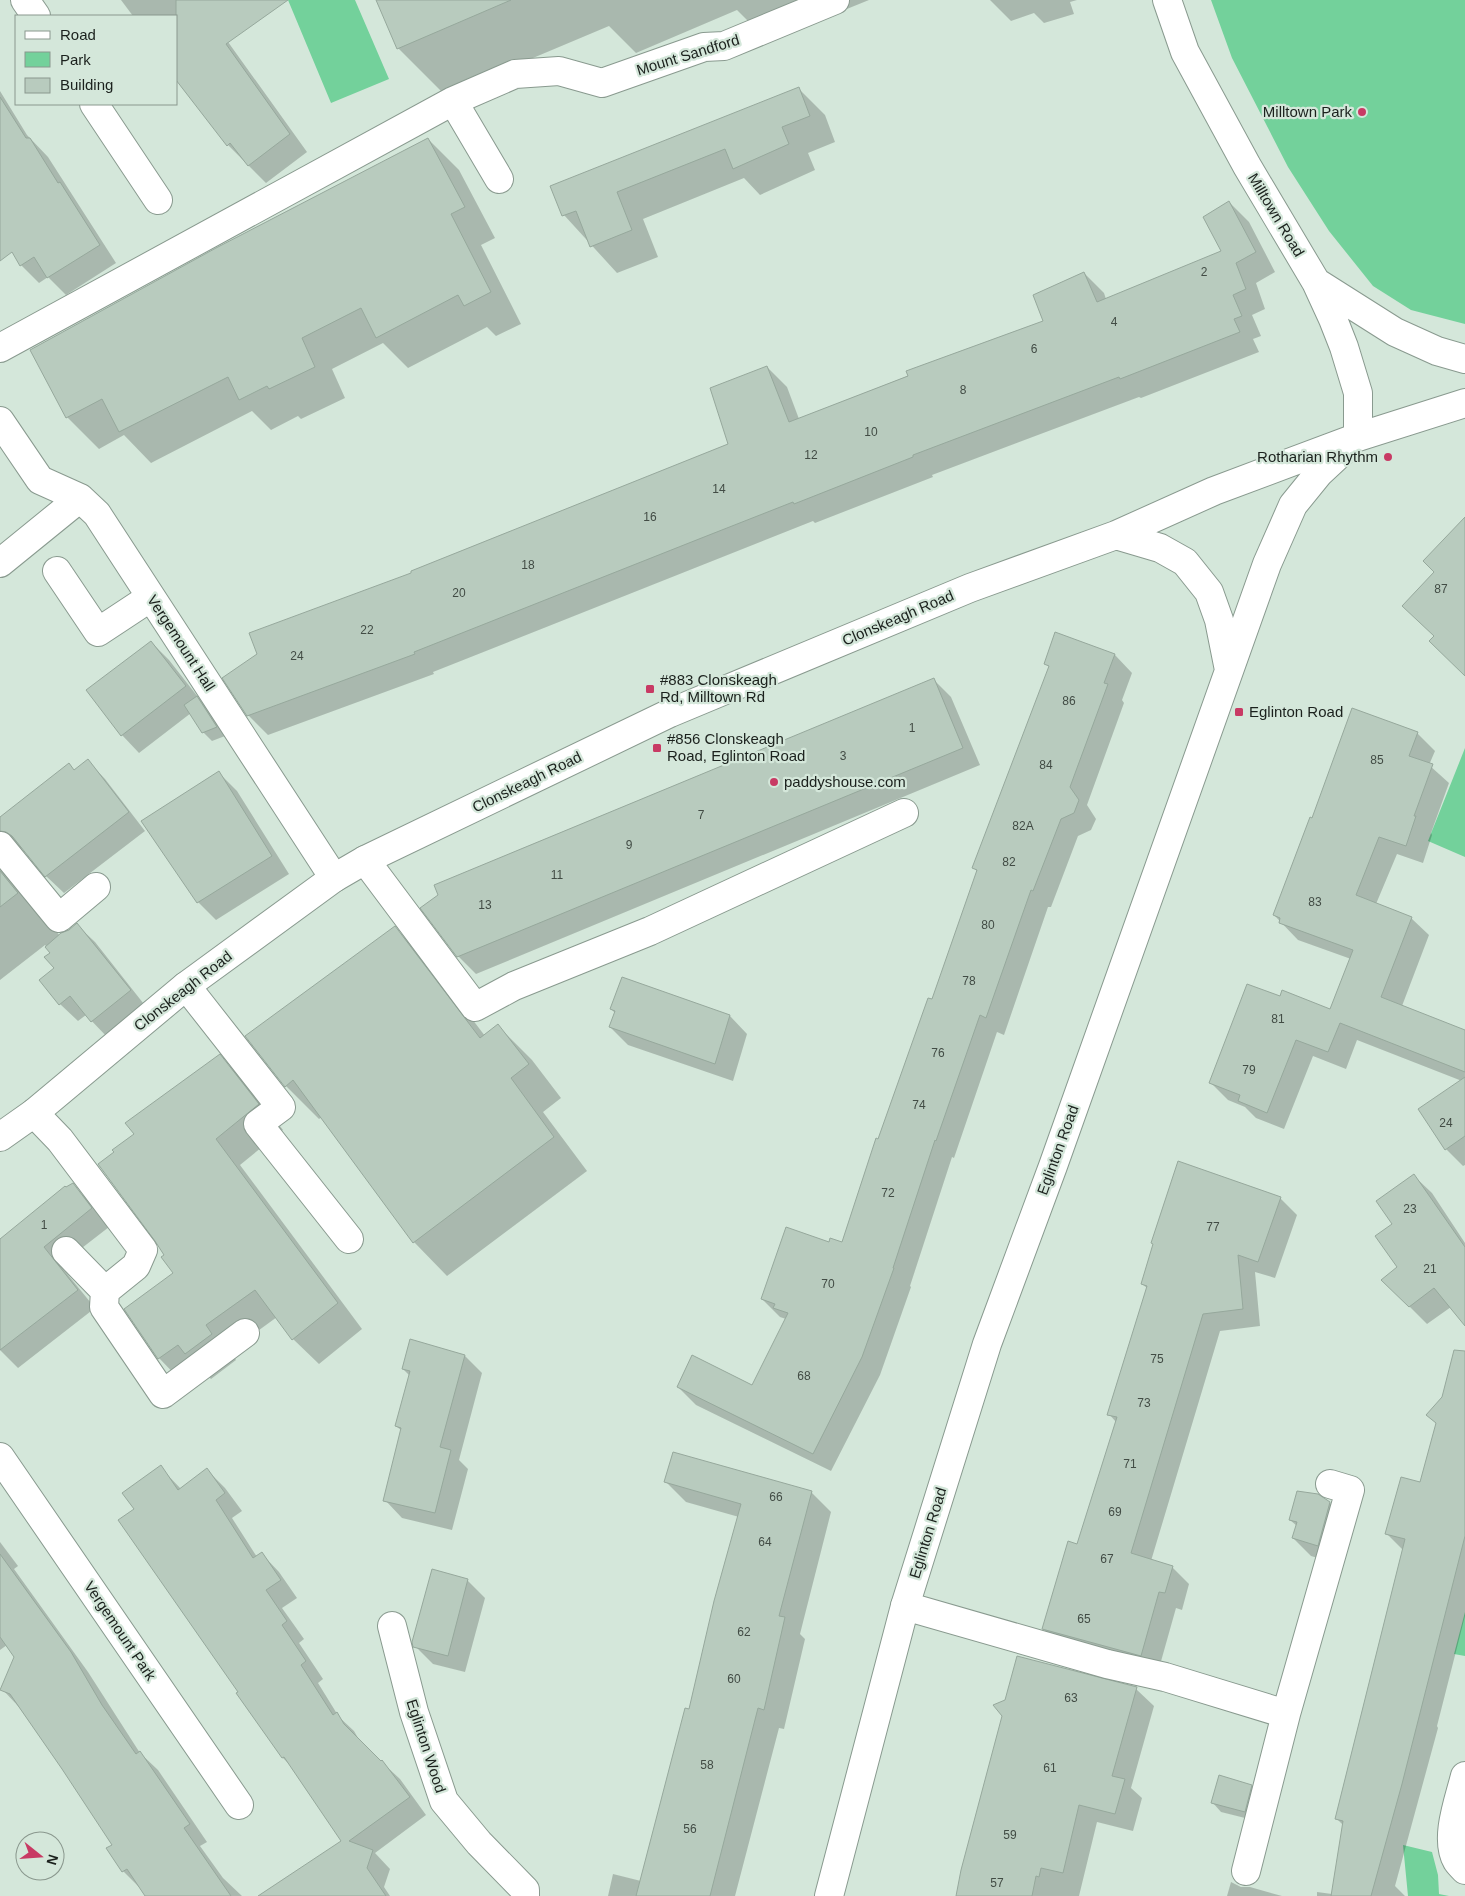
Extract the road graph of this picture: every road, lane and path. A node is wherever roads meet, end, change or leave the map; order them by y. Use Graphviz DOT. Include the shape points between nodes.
graph roads {
  1 [pos="25,0"];
  2 [pos="835,0"];
  3 [pos="1167,0"];
  4 [pos="35,15"];
  5 [pos="453,100"];
  6 [pos="95,105"];
  7 [pos="499,179"];
  8 [pos="158,200"];
  9 [pos="1316,282"];
  10 [pos="0,348"];
  11 [pos="1465,359"];
  12 [pos="1465,403"];
  13 [pos="0,421"];
  14 [pos="1358,436"];
  15 [pos="80,498"];
  16 [pos="1116,535"];
  17 [pos="0,564"];
  18 [pos="57,571"];
  19 [pos="151,597"];
  20 [pos="1229,672"];
  21 [pos="904,814"];
  22 [pos="0,846"];
  23 [pos="365,860"];
  24 [pos="334,878"];
  25 [pos="96,887"];
  26 [pos="186,986"];
  27 [pos="34,1113"];
  28 [pos="0,1137"];
  29 [pos="349,1239"];
  30 [pos="66,1251"];
  31 [pos="105,1291"];
  32 [pos="245,1333"];
  33 [pos="0,1457"];
  34 [pos="1330,1484"];
  35 [pos="905,1606"];
  36 [pos="392,1626"];
  37 [pos="1286,1714"];
  38 [pos="1465,1776"];
  39 [pos="239,1805"];
  40 [pos="1465,1870"];
  41 [pos="1246,1871"];
  42 [pos="525,1896"];
  43 [pos="829,1896"];
  1 -- 4 [label="main road"];
  2 -- 5 [label="main road, Mount Sandford" via="724,46 704,47 602,83 559,71 516,74"];
  3 -- 9 [label="main road, Milltown Road" via="1185,52 1247,166"];
  5 -- 7 [label="main road"];
  5 -- 10 [label="main road, Mount Sandford"];
  6 -- 8 [label="main road"];
  9 -- 11 [label="main road" via="1401,335"];
  9 -- 14 [label="main road, Milltown Road" via="1354,376"];
  12 -- 14 [label="main road, Clonskeagh Road"];
  13 -- 15 [label="main road, Vergemount Hall" via="40,480"];
  14 -- 16 [label="main road, Clonskeagh Road" via="1214,491"];
  14 -- 20 [label="main road, Eglinton Road" via="1293,505 1267,564"];
  15 -- 17 [label="main road"];
  15 -- 19 [label="main road, Vergemount Hall" via="97,514"];
  16 -- 20 [label="main road" via="1160,548 1185,562 1209,592 1219,620"];
  16 -- 23 [label="main road, Clonskeagh Road" via="970,588 670,713"];
  18 -- 19 [label="main road" via="98,632"];
  19 -- 24 [label="main road, Vergemount Hall"];
  20 -- 35 [label="main road, Eglinton Road" via="987,1344"];
  21 -- 23 [label="main road" via="650,931 514,986 475,1007"];
  22 -- 25 [label="main road" via="59,918"];
  23 -- 24 [label="main road, Clonskeagh Road"];
  24 -- 26 [label="main road, Clonskeagh Road"];
  26 -- 27 [label="main road, Clonskeagh Road"];
  26 -- 29 [label="main road" via="281,1107 258,1124"];
  27 -- 28 [label="main road, Clonskeagh Road"];
  27 -- 31 [label="main road" via="60,1140 143,1250 136,1266"];
  30 -- 31 [label="main road"];
  31 -- 32 [label="main road" via="104,1307 163,1394"];
  33 -- 39 [label="main road, Vergemount Park"];
  34 -- 37 [label="main road" via="1350,1490"];
  35 -- 37 [label="main road" via="1107,1664 1165,1677"];
  35 -- 43 [label="main road, Eglinton Road"];
  36 -- 42 [label="main road, Eglinton Wood" via="414,1712 444,1801 478,1843 525,1890"];
  37 -- 41 [label="main road"];
  38 -- 40 [label="main road" via="1451,1835 1457,1862"];
}
